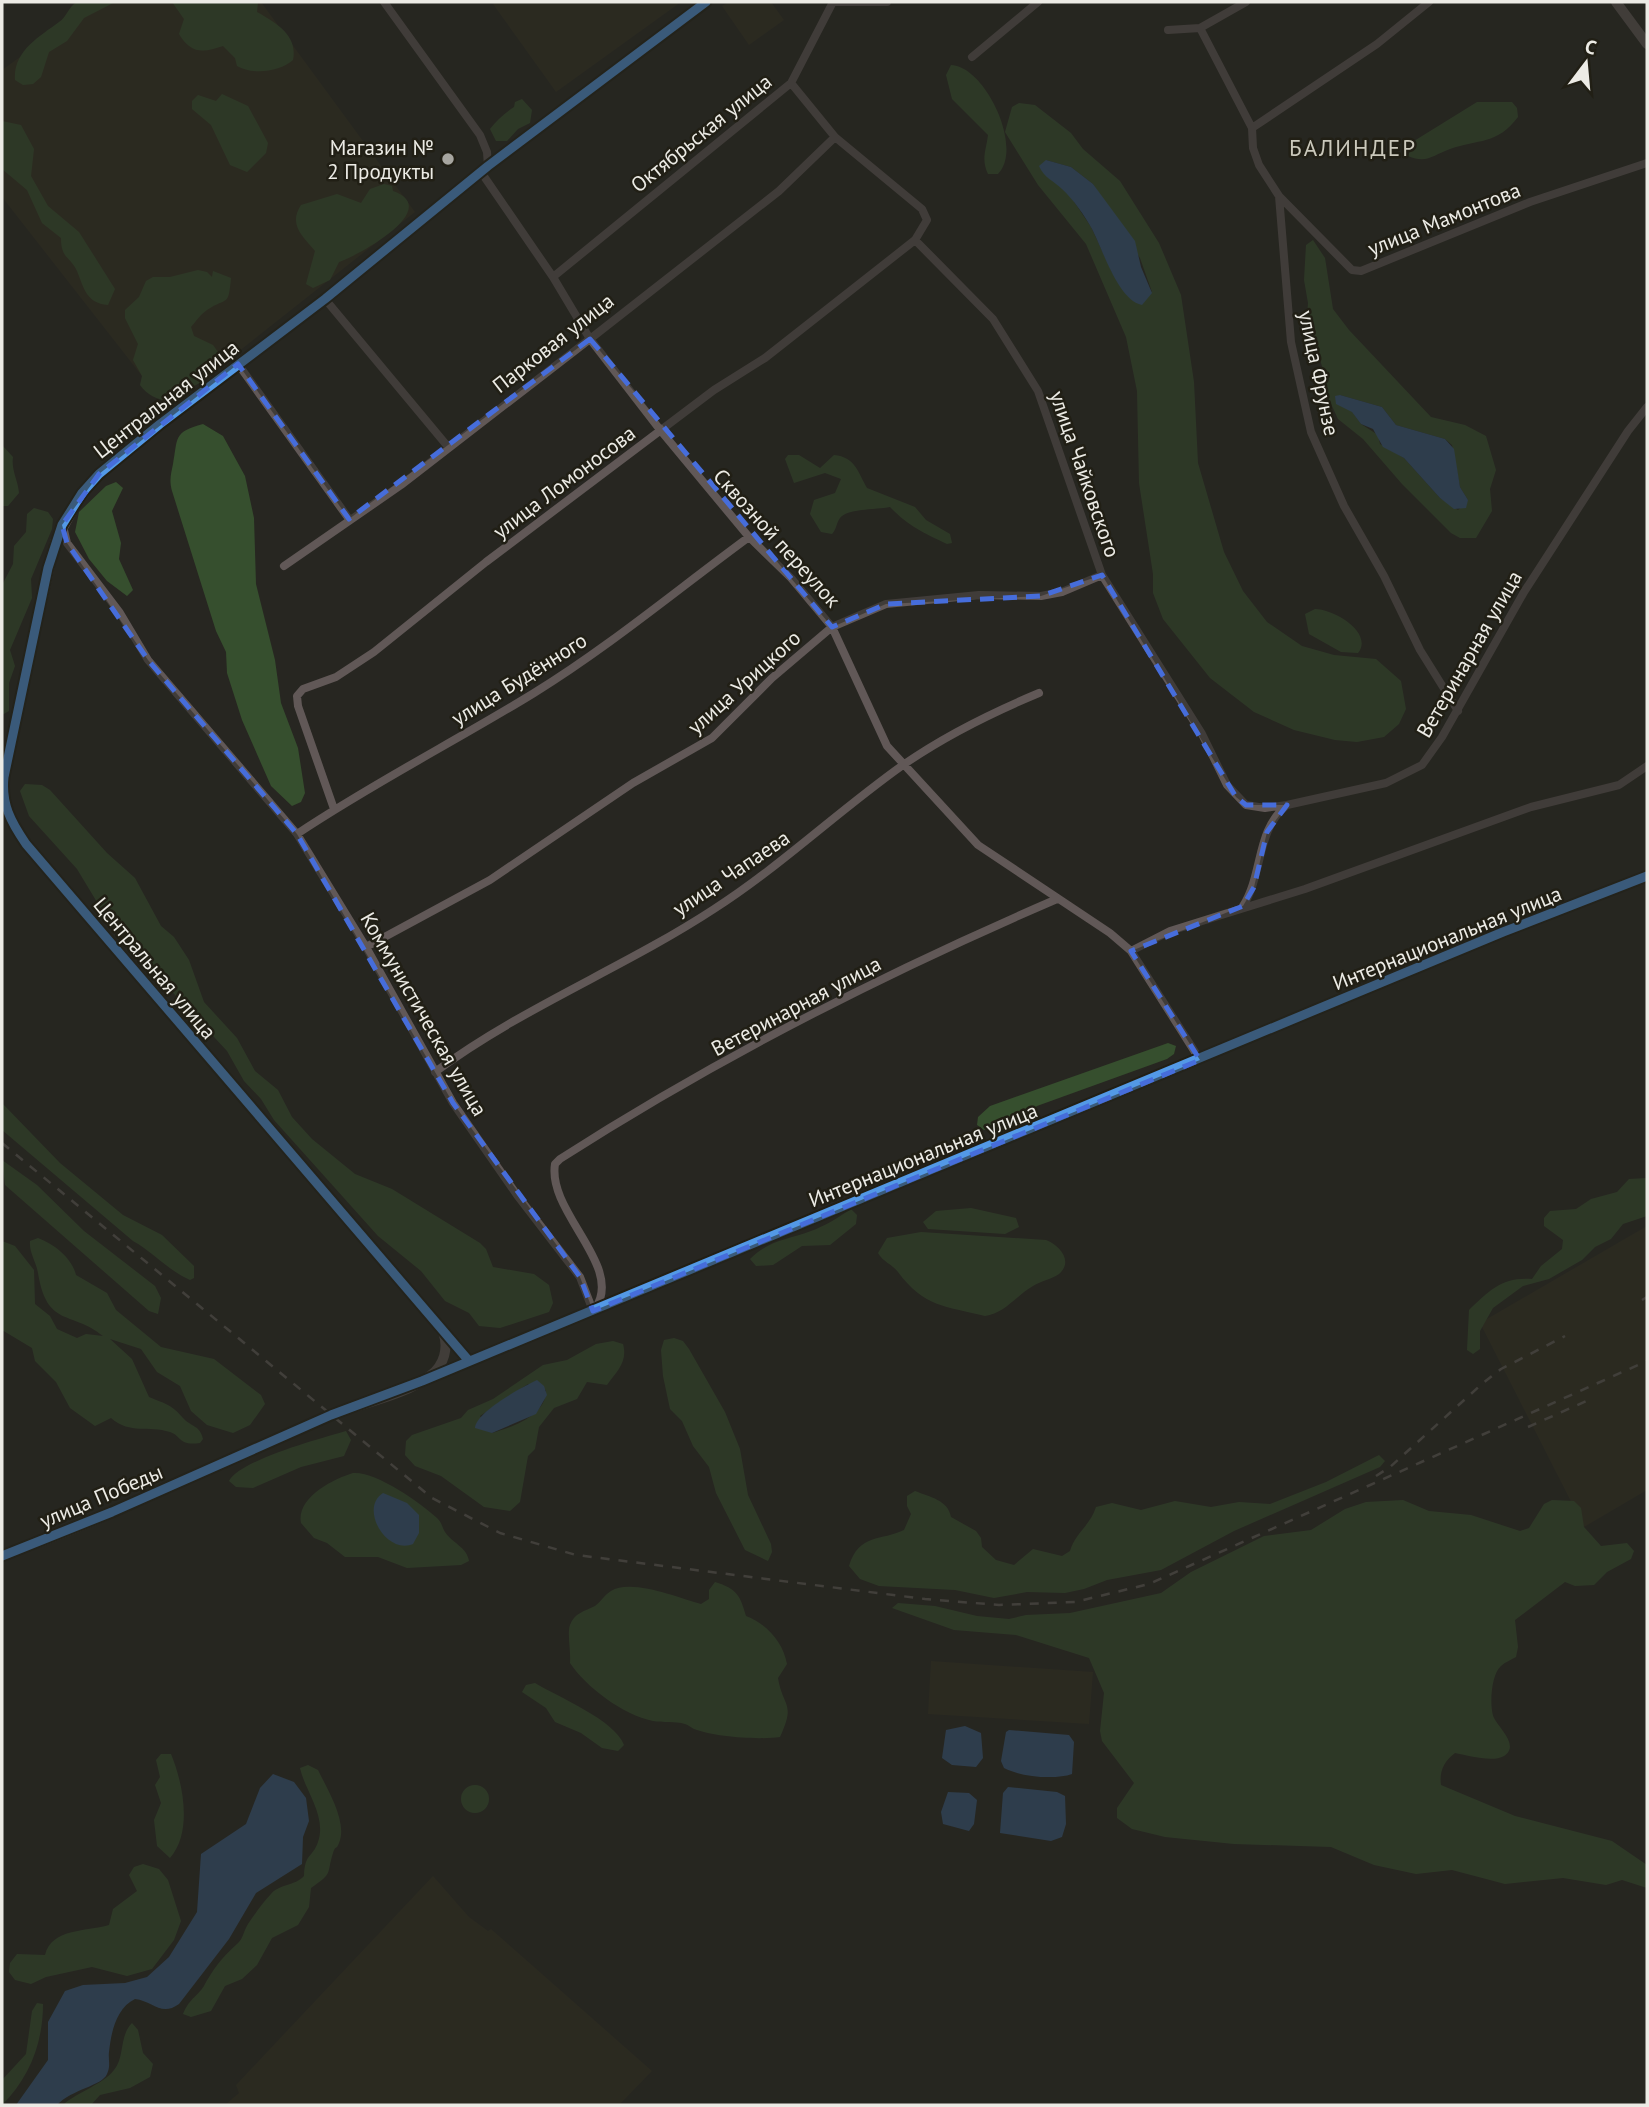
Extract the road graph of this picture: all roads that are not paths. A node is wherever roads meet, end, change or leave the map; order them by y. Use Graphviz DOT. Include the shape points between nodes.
graph roads {
  1 [pos="384,2"];
  2 [pos="706,2"];
  3 [pos="833,2"];
  4 [pos="887,2"];
  5 [pos="1038,2"];
  6 [pos="1246,2"];
  7 [pos="1429,2"];
  8 [pos="1616,2"];
  9 [pos="1200,28"];
  10 [pos="1168,30"];
  11 [pos="1647,44"];
  12 [pos="972,57"];
  13 [pos="791,83"];
  14 [pos="1252,128"];
  15 [pos="835,137"];
  16 [pos="1647,163"];
  17 [pos="484,169"];
  18 [pos="1279,196"];
  19 [pos="915,240"];
  20 [pos="553,276"];
  21 [pos="325,299"];
  22 [pos="590,339"];
  23 [pos="238,365"];
  24 [pos="1647,407"];
  25 [pos="661,431"];
  26 [pos="449,448"];
  27 [pos="349,519"];
  28 [pos="62,525"];
  29 [pos="749,537"];
  30 [pos="284,566"];
  31 [pos="1102,575"];
  32 [pos="832,627"];
  33 [pos="1039,693"];
  34 [pos="1458,711"];
  35 [pos="904,765"];
  36 [pos="1647,766"];
  37 [pos="1246,805"];
  38 [pos="1287,805"];
  39 [pos="334,809"];
  40 [pos="297,834"];
  41 [pos="1647,876"];
  42 [pos="1057,899"];
  43 [pos="1243,906"];
  44 [pos="366,947"];
  45 [pos="1131,951"];
  46 [pos="1200,1059"];
  47 [pos="435,1072"];
  48 [pos="593,1311"];
  49 [pos="443,1332"];
  50 [pos="469,1360"];
  51 [pos="422,1381"];
  52 [pos="213,1467"];
  53 [pos="2,1556"];
  1 -- 17 [label="street, Сквозной переулок" via="480,135 487,152"];
  2 -- 17 [label="street, Центральная улица"];
  3 -- 4 [label="street, Октябрьская улица"];
  3 -- 13 [label="street, Октябрьская улица"];
  5 -- 12 [label="street"];
  6 -- 9 [label="street"];
  7 -- 14 [label="street" via="1377,44"];
  8 -- 11 [label="street"];
  9 -- 10 [label="street"];
  9 -- 14 [label="street, улица Фрунзе"];
  13 -- 15 [label="street"];
  13 -- 20 [label="street, Октябрьская улица"];
  14 -- 18 [label="street, улица Фрунзе" via="1252,148"];
  15 -- 19 [label="street" via="922,209 927,220"];
  15 -- 22 [label="street, Парковая улица" via="779,191"];
  16 -- 18 [label="street, улица Мамонтова" via="1530,202 1361,271 1352,270"];
  17 -- 20 [label="street, Сквозной переулок"];
  17 -- 21 [label="street, Центральная улица"];
  18 -- 34 [label="street, улица Фрунзе" via="1291,342 1311,432 1344,506 1420,650"];
  19 -- 25 [label="street, улица Ломоносова" via="765,358"];
  19 -- 31 [label="street, улица Чайковского" via="993,319 1038,391"];
  20 -- 22 [label="street, Сквозной переулок"];
  21 -- 23 [label="street, Центральная улица"];
  21 -- 26 [label="street"];
  22 -- 25 [label="street, Сквозной переулок"];
  22 -- 26 [label="street, Парковая улица"];
  23 -- 27 [label="street"];
  23 -- 28 [label="street, Центральная улица" via="99,474"];
  24 -- 34 [label="street, Ветеринарная улица" via="1524,592"];
  25 -- 29 [label="street, Сквозной переулок"];
  25 -- 39 [label="street, улица Ломоносова" via="374,652 297,696"];
  26 -- 27 [label="street, Парковая улица"];
  27 -- 30 [label="street, Парковая улица"];
  28 -- 40 [label="street, Коммунистическая улица" via="67,544 120,613 148,660"];
  28 -- 49 [label="street, Центральная улица" via="48,568 6,766 2,793 6,810 26,844"];
  29 -- 32 [label="street, Сквозной переулок"];
  29 -- 39 [label="street, улица Будённого" via="535,693"];
  31 -- 32 [label="street, улица Урицкого" via="1041,596 979,595 886,604"];
  31 -- 37 [label="street, улица Чайковского" via="1202,734 1227,785"];
  32 -- 35 [label="street, Сквозной переулок" via="887,746"];
  32 -- 44 [label="street, улица Урицкого" via="712,738 633,783 490,880"];
  33 -- 35 [label="street, улица Чапаева" via="967,726"];
  34 -- 38 [label="street, Ветеринарная улица" via="1422,765 1386,783"];
  35 -- 42 [label="street, Сквозной переулок" via="978,845"];
  35 -- 47 [label="street, улица Чапаева" via="712,911"];
  36 -- 43 [label="street" via="1619,785 1531,807 1305,889"];
  37 -- 38 [label="street, Ветеринарная улица"];
  38 -- 43 [label="street" via="1267,832 1254,887"];
  39 -- 40 [label="street, улица Будённого"];
  40 -- 44 [label="street, Коммунистическая улица"];
  41 -- 46 [label="street, Интернациональная улица"];
  42 -- 45 [label="street, Сквозной переулок"];
  42 -- 48 [label="street, Ветеринарная улица" via="829,1004 629,1115 560,1159 555,1164 555,1187 598,1265 603,1283"];
  43 -- 45 [label="street" via="1170,931"];
  44 -- 47 [label="street, Коммунистическая улица"];
  45 -- 46 [label="street, Сквозной переулок"];
  46 -- 48 [label="street, Интернациональная улица"];
  47 -- 48 [label="street, Коммунистическая улица" via="481,1145 580,1277"];
  48 -- 50 [label="street, Интернациональная улица"];
  49 -- 50 [label="street, Центральная улица"];
  49 -- 51 [label="street" via="444,1357 436,1371"];
  50 -- 51 [label="street, Интернациональная улица"];
  51 -- 52 [label="street, Интернациональная улица"];
  52 -- 53 [label="street, улица Победы"];
}
